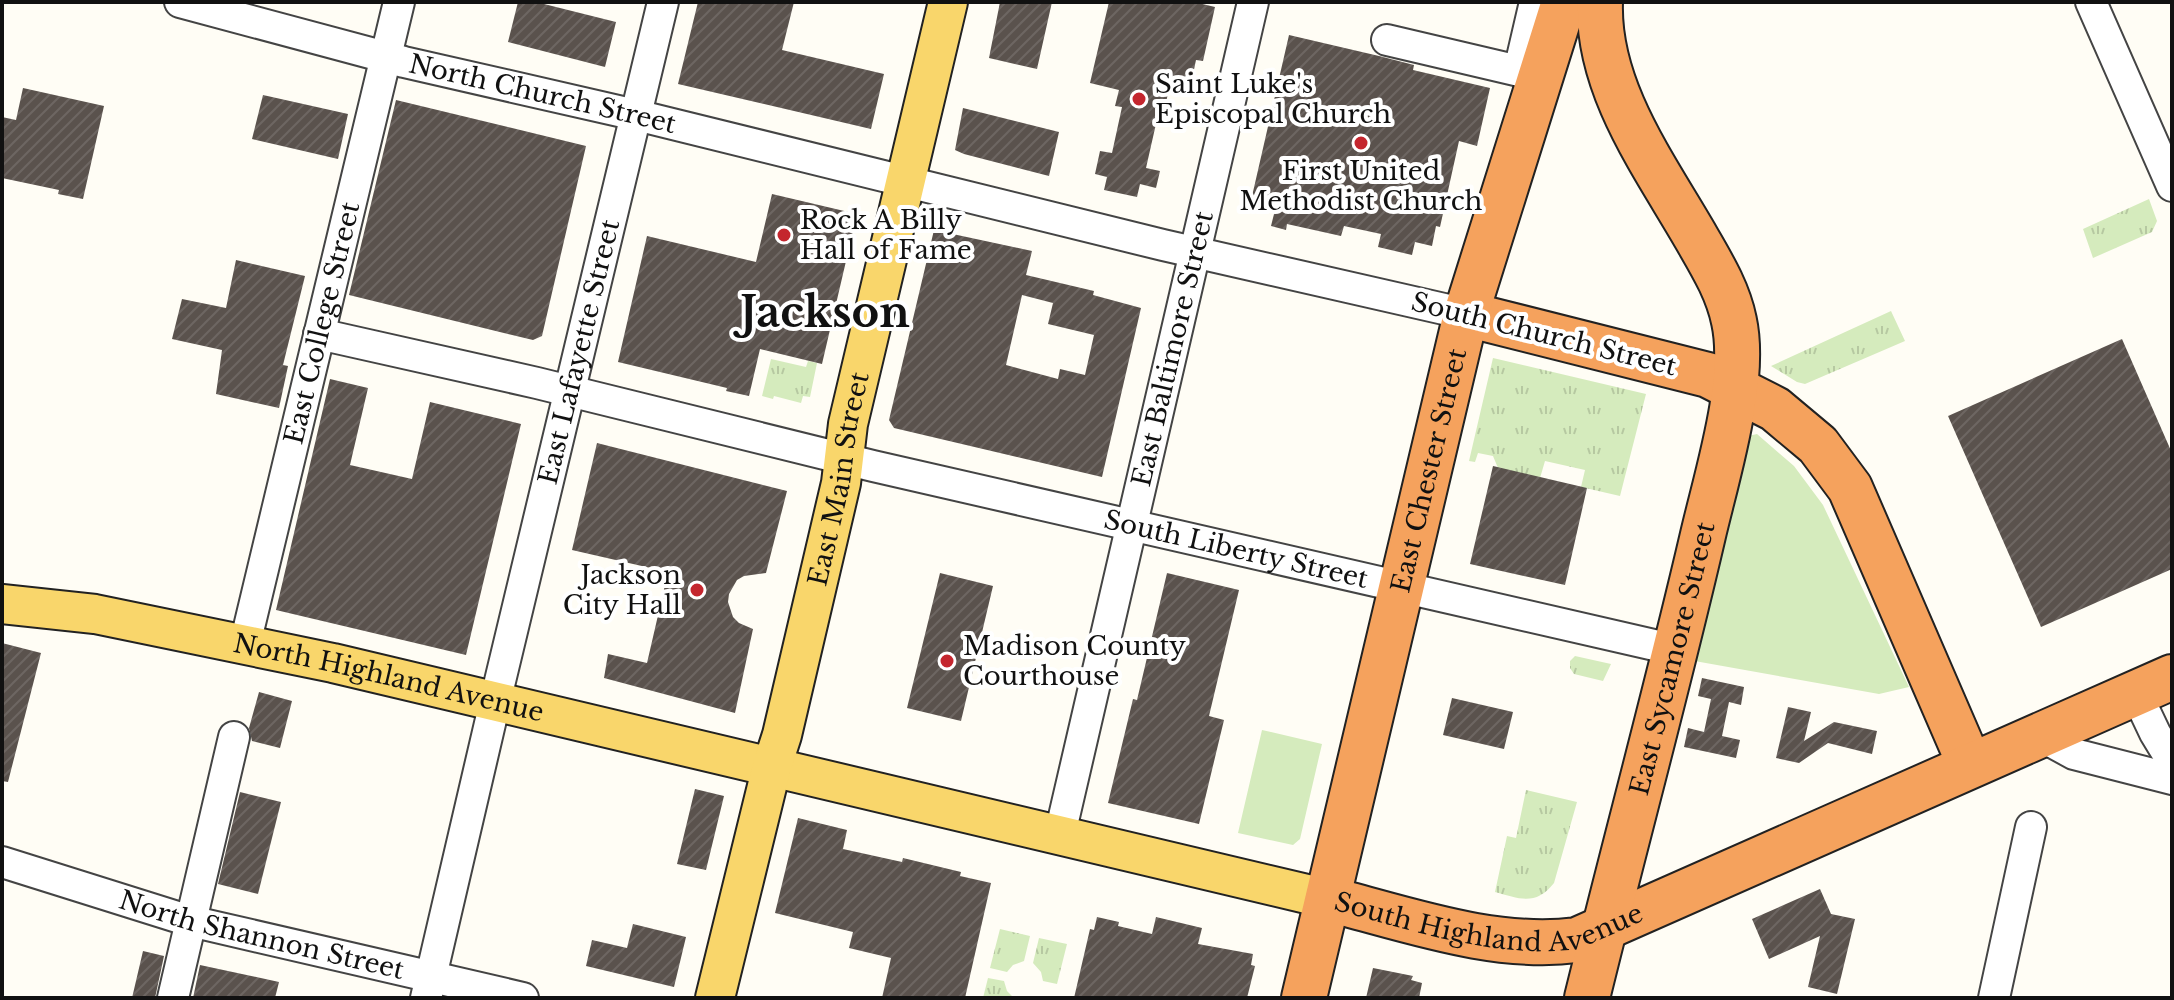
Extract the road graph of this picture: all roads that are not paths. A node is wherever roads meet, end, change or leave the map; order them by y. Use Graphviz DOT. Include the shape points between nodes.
graph roads {
  1 [pos="180,2"];
  2 [pos="399,2"];
  3 [pos="663,2"];
  4 [pos="948,2"];
  5 [pos="1535,2"];
  6 [pos="1564,2"];
  7 [pos="1600,2"];
  8 [pos="1626,2"];
  9 [pos="2091,2"];
  10 [pos="1247,3"];
  11 [pos="1387,40"];
  12 [pos="386,55"];
  13 [pos="1519,71"];
  14 [pos="1624,110"];
  15 [pos="636,115"];
  16 [pos="906,182"];
  17 [pos="2172,186"];
  18 [pos="1196,251"];
  19 [pos="1485,253"];
  20 [pos="1466,314"];
  21 [pos="319,334"];
  22 [pos="1734,387"];
  23 [pos="569,392"];
  24 [pos="844,459"];
  25 [pos="1132,525"];
  26 [pos="1400,589"];
  27 [pos="2,604"];
  28 [pos="245,644"];
  29 [pos="1676,650"];
  30 [pos="2154,685"];
  31 [pos="495,702"];
  32 [pos="2039,735"];
  33 [pos="234,737"];
  34 [pos="2172,761"];
  35 [pos="1970,765"];
  36 [pos="772,766"];
  37 [pos="2172,779"];
  38 [pos="2031,827"];
  39 [pos="1060,834"];
  40 [pos="2,862"];
  41 [pos="1328,899"];
  42 [pos="190,921"];
  43 [pos="1604,929"];
  44 [pos="428,987"];
  45 [pos="173,998"];
  46 [pos="523,998"];
  47 [pos="715,998"];
  48 [pos="1304,998"];
  49 [pos="1587,998"];
  50 [pos="1994,998"];
  1 -- 12 [label="street, North Church Street"];
  2 -- 12 [label="street, East College Street"];
  3 -- 15 [label="street, East Lafayette Street"];
  4 -- 16 [label="main road, East Main Street"];
  5 -- 13 [label="street"];
  6 -- 19 [label="highway, East Chester Street"];
  7 -- 14 [label="highway, East Sycamore Street" via="1607,67"];
  8 -- 14 [label="highway"];
  9 -- 17 [label="street"];
  10 -- 18 [label="street, East Baltimore Street"];
  11 -- 13 [label="street"];
  12 -- 15 [label="street, North Church Street"];
  12 -- 21 [label="street, East College Street"];
  13 -- 19 [label="highway"];
  14 -- 22 [label="highway, East Sycamore Street" via="1723,284 1735,322"];
  15 -- 16 [label="street, North Church Street"];
  15 -- 23 [label="street, East Lafayette Street"];
  16 -- 18 [label="street, South Church Street"];
  16 -- 24 [label="main road, East Main Street"];
  18 -- 20 [label="street, South Church Street"];
  18 -- 25 [label="street, East Baltimore Street"];
  19 -- 20 [label="highway, East Chester Street"];
  20 -- 22 [label="highway, South Church Street" via="1696,371"];
  20 -- 26 [label="highway, East Chester Street"];
  21 -- 23 [label="street, South Liberty Street"];
  21 -- 28 [label="street, East College Street"];
  22 -- 29 [label="highway, East Sycamore Street"];
  22 -- 35 [label="highway, South Church Street" via="1775,409 1818,445 1850,488"];
  23 -- 24 [label="street, South Liberty Street"];
  23 -- 31 [label="street, East Lafayette Street"];
  24 -- 25 [label="street, South Liberty Street"];
  24 -- 36 [label="main road, East Main Street"];
  25 -- 26 [label="street, South Liberty Street"];
  25 -- 39 [label="street, East Baltimore Street"];
  26 -- 29 [label="street, South Liberty Street"];
  26 -- 41 [label="highway, East Chester Street"];
  27 -- 28 [label="main road, North Highland Avenue" via="95,614"];
  28 -- 31 [label="main road, North Highland Avenue"];
  29 -- 43 [label="highway, East Sycamore Street"];
  30 -- 32 [label="highway, South Highland Avenue"];
  30 -- 34 [label="street" via="2155,733"];
  31 -- 36 [label="main road, North Highland Avenue"];
  31 -- 44 [label="street, East Lafayette Street"];
  32 -- 35 [label="highway, South Highland Avenue"];
  32 -- 37 [label="street" via="2074,754"];
  33 -- 42 [label="street"];
  35 -- 43 [label="highway, South Highland Avenue"];
  36 -- 39 [label="main road, South Highland Avenue"];
  36 -- 47 [label="main road, East Main Street"];
  38 -- 50 [label="street"];
  39 -- 41 [label="main road, South Highland Avenue"];
  40 -- 42 [label="street, North Shannon Street"];
  41 -- 43 [label="highway, South Highland Avenue" via="1509,942 1577,940"];
  41 -- 48 [label="highway, East Chester Street"];
  42 -- 44 [label="street, North Shannon Street"];
  42 -- 45 [label="street"];
  43 -- 49 [label="highway, East Sycamore Street"];
  44 -- 46 [label="street, North Shannon Street"];
}
